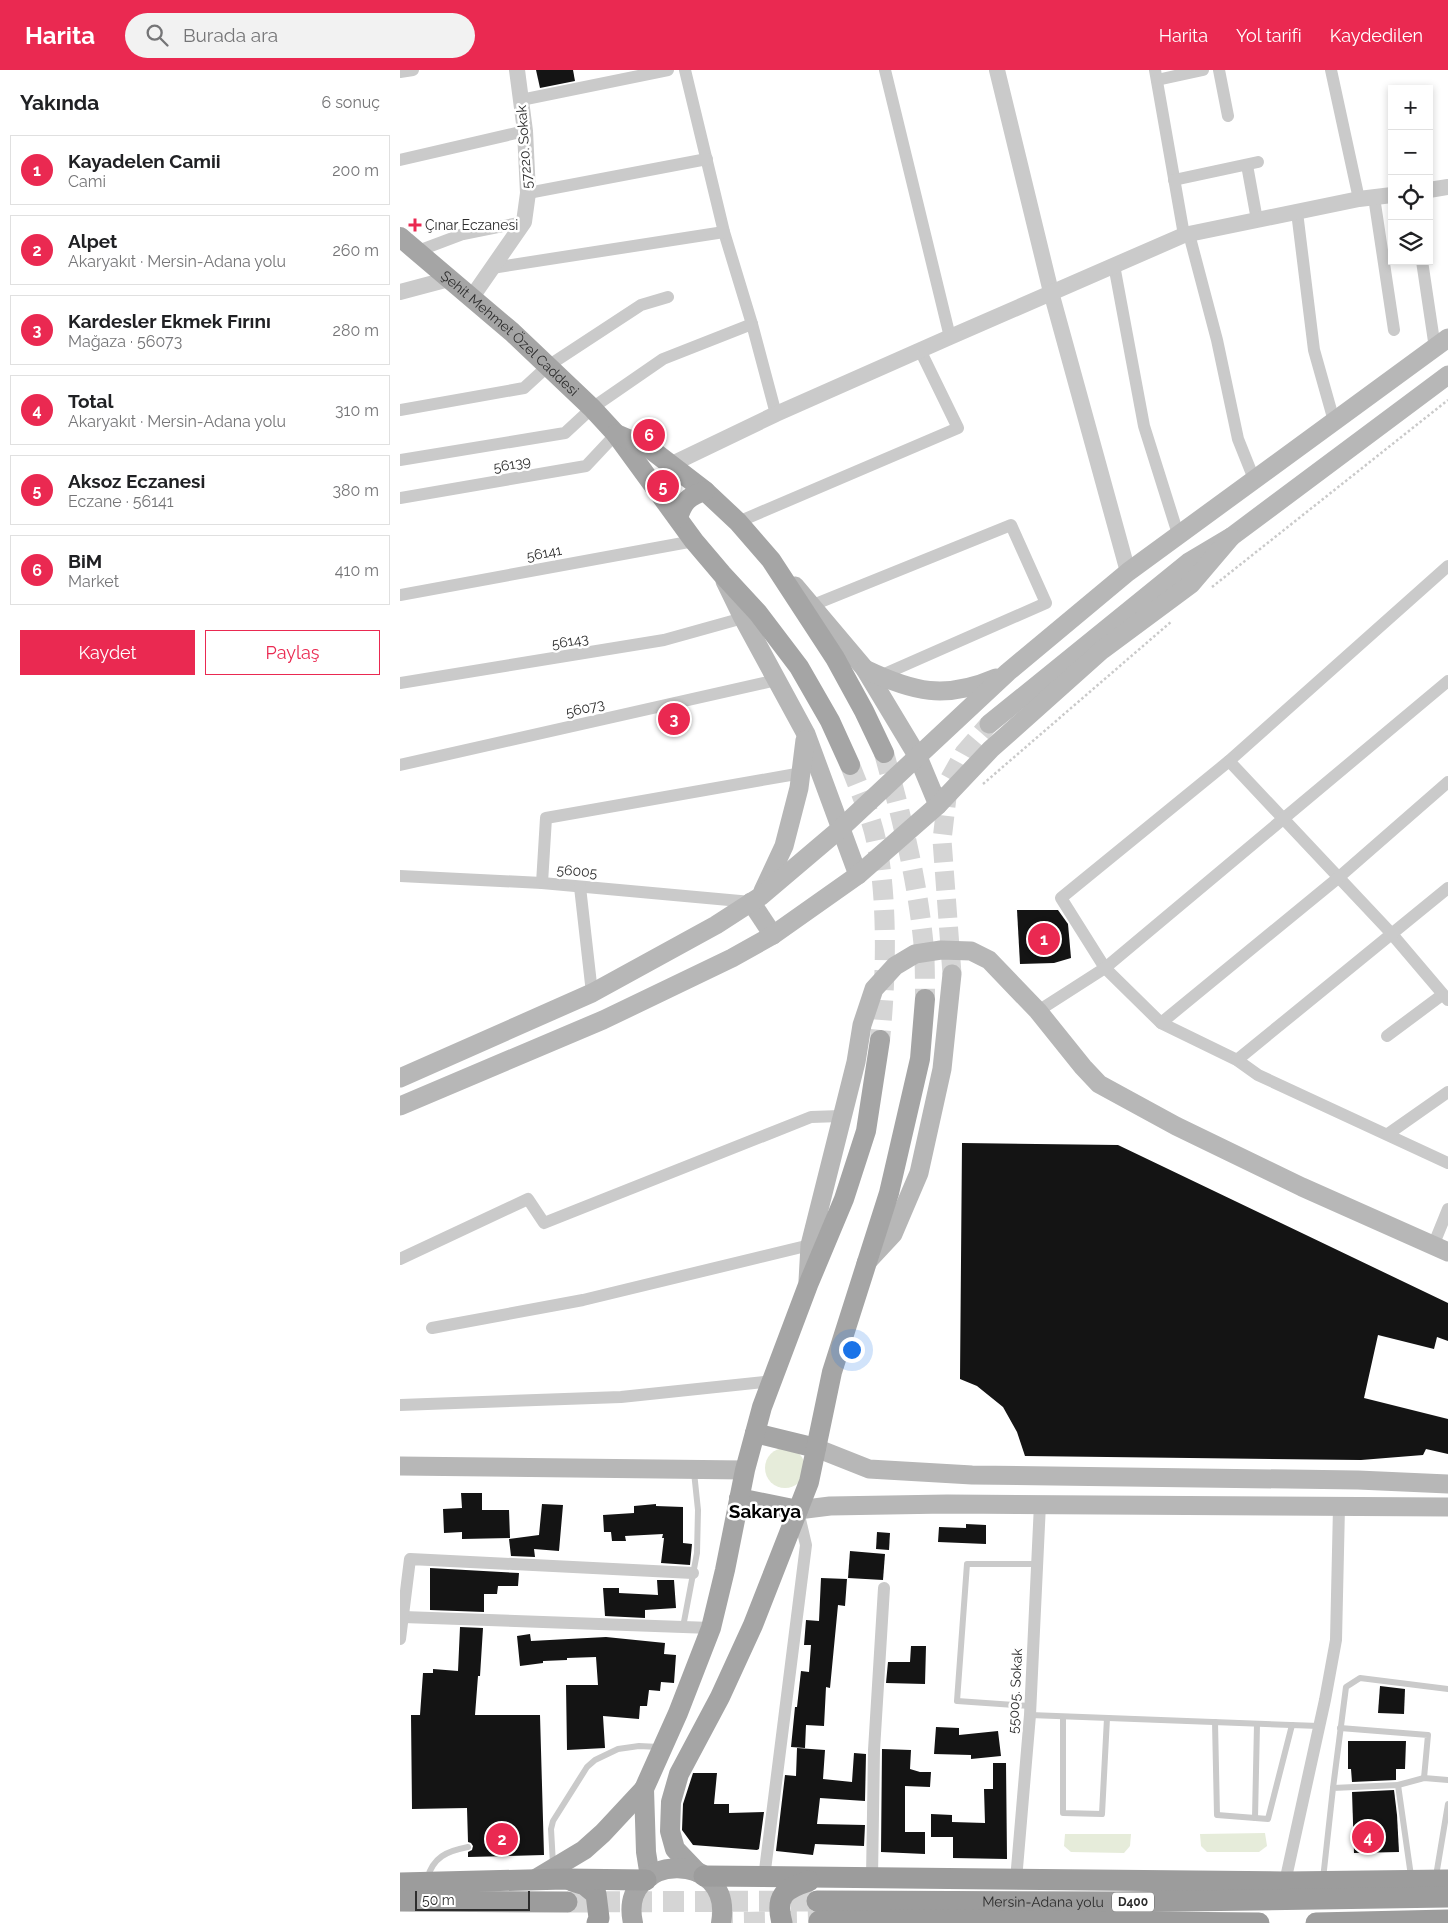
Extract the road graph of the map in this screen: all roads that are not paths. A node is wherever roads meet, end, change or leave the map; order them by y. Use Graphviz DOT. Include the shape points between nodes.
graph roads {
  1 [pos="413,70"];
  2 [pos="517,70"];
  3 [pos="668,70"];
  4 [pos="685,70"];
  5 [pos="885,70"];
  6 [pos="997,70"];
  7 [pos="1203,70"];
  8 [pos="1219,70"];
  9 [pos="1331,70"];
  10 [pos="400,72"];
  11 [pos="1156,75"];
  12 [pos="521,100"];
  13 [pos="1228,116"];
  14 [pos="525,131"];
  15 [pos="400,160"];
  16 [pos="708,160"];
  17 [pos="1174,180"];
  18 [pos="1448,187"];
  19 [pos="1433,189"];
  20 [pos="528,192"];
  21 [pos="1388,195"];
  22 [pos="1367,198"];
  23 [pos="1297,212"];
  24 [pos="1257,220"];
  25 [pos="524,222"];
  26 [pos="724,232"];
  27 [pos="1186,235"];
  28 [pos="400,238"];
  29 [pos="415,252"];
  30 [pos="1114,265"];
  31 [pos="1423,265"];
  32 [pos="492,268"];
  33 [pos="449,279"];
  34 [pos="400,292"];
  35 [pos="1051,292"];
  36 [pos="472,297"];
  37 [pos="668,297"];
  38 [pos="752,324"];
  39 [pos="1394,330"];
  40 [pos="950,336"];
  41 [pos="1442,343"];
  42 [pos="920,350"];
  43 [pos="548,366"];
  44 [pos="1448,375"];
  45 [pos="592,408"];
  46 [pos="400,410"];
  47 [pos="776,414"];
  48 [pos="1334,422"];
  49 [pos="616,434"];
  50 [pos="400,460"];
  51 [pos="670,465"];
  52 [pos="1254,479"];
  53 [pos="706,491"];
  54 [pos="400,498"];
  55 [pos="678,518"];
  56 [pos="738,522"];
  57 [pos="1178,534"];
  58 [pos="1231,537"];
  59 [pos="694,541"];
  60 [pos="771,560"];
  61 [pos="1448,566"];
  62 [pos="1128,572"];
  63 [pos="722,574"];
  64 [pos="400,595"];
  65 [pos="813,605"];
  66 [pos="743,618"];
  67 [pos="872,672"];
  68 [pos="1008,672"];
  69 [pos="777,680"];
  70 [pos="1448,681"];
  71 [pos="400,683"];
  72 [pos="989,724"];
  73 [pos="806,734"];
  74 [pos="884,753"];
  75 [pos="918,757"];
  76 [pos="1229,761"];
  77 [pos="400,765"];
  78 [pos="850,765"];
  79 [pos="802,773"];
  80 [pos="1448,782"];
  81 [pos="938,805"];
  82 [pos="1284,818"];
  83 [pos="840,829"];
  84 [pos="858,875"];
  85 [pos="400,876"];
  86 [pos="1338,878"];
  87 [pos="542,883"];
  88 [pos="580,887"];
  89 [pos="1448,888"];
  90 [pos="756,899"];
  91 [pos="1392,933"];
  92 [pos="773,935"];
  93 [pos="1105,968"];
  94 [pos="952,974"];
  95 [pos="592,994"];
  96 [pos="1445,997"];
  97 [pos="925,999"];
  98 [pos="1038,1011"];
  99 [pos="1161,1022"];
  100 [pos="1387,1036"];
  101 [pos="880,1040"];
  102 [pos="1237,1060"];
  103 [pos="400,1078"];
  104 [pos="1448,1092"];
  105 [pos="400,1106"];
  106 [pos="841,1116"];
  107 [pos="1388,1134"];
  108 [pos="1448,1163"];
  109 [pos="1448,1209"];
  110 [pos="810,1245"];
  111 [pos="1440,1249"];
  112 [pos="400,1258"];
  113 [pos="866,1263"];
  114 [pos="808,1285"];
  115 [pos="432,1328"];
  116 [pos="774,1381"];
  117 [pos="400,1405"];
  118 [pos="755,1433"];
  119 [pos="816,1448"];
  120 [pos="400,1466"];
  121 [pos="694,1468"];
  122 [pos="745,1470"];
  123 [pos="1448,1484"];
  124 [pos="739,1498"];
  125 [pos="1040,1504"];
  126 [pos="1339,1507"];
  127 [pos="1448,1507"];
  128 [pos="798,1510"];
  129 [pos="1037,1564"];
  130 [pos="693,1573"];
  131 [pos="884,1588"];
  132 [pos="403,1618"];
  133 [pos="682,1627"];
  134 [pos="711,1628"];
  135 [pos="400,1639"];
  136 [pos="1448,1689"];
  137 [pos="1030,1711"];
  138 [pos="1063,1717"];
  139 [pos="1106,1718"];
  140 [pos="1215,1722"];
  141 [pos="1257,1724"];
  142 [pos="1292,1725"];
  143 [pos="1319,1726"];
  144 [pos="1340,1728"];
  145 [pos="662,1747"];
  146 [pos="1424,1778"];
  147 [pos="1448,1780"];
  148 [pos="1398,1785"];
  149 [pos="1333,1788"];
  150 [pos="644,1789"];
  151 [pos="1448,1804"];
  152 [pos="1255,1818"];
  153 [pos="468,1847"];
  154 [pos="559,1874"];
  155 [pos="701,1874"];
  156 [pos="648,1878"];
  157 [pos="764,1878"];
  158 [pos="819,1878"];
  159 [pos="872,1878"];
  160 [pos="1016,1880"];
  161 [pos="1411,1880"];
  162 [pos="1323,1881"];
  163 [pos="1285,1882"];
  164 [pos="400,1883"];
  165 [pos="425,1883"];
  166 [pos="1444,1885"];
  167 [pos="400,1901"];
  168 [pos="567,1902"];
  169 [pos="1448,1920"];
  170 [pos="596,1923"];
  171 [pos="633,1923"];
  172 [pos="722,1923"];
  173 [pos="782,1923"];
  174 [pos="1259,1923"];
  175 [pos="1316,1923"];
  1 -- 10 [label="street"];
  2 -- 12 [label="street, 57220. Sokak"];
  3 -- 12 [label="street"];
  4 -- 16 [label="street"];
  5 -- 40 [label="street"];
  6 -- 35 [label="street"];
  7 -- 11 [label="street"];
  8 -- 13 [label="street"];
  9 -- 22 [label="street"];
  11 -- 17 [label="street"];
  12 -- 14 [label="street, 57220. Sokak"];
  14 -- 15 [label="street"];
  14 -- 20 [label="street, 57220. Sokak"];
  16 -- 20 [label="street"];
  16 -- 26 [label="street"];
  17 -- 24 [label="street" via="1253,164"];
  17 -- 27 [label="street"];
  18 -- 19 [label="street"];
  20 -- 25 [label="street, 57220. Sokak"];
  21 -- 22 [label="street"];
  22 -- 23 [label="street"];
  22 -- 39 [label="street"];
  23 -- 24 [label="street"];
  23 -- 48 [label="street" via="1314,350"];
  24 -- 27 [label="street"];
  25 -- 29 [label="street" via="462,234"];
  25 -- 32 [label="street, 57220. Sokak"];
  26 -- 32 [label="street"];
  26 -- 38 [label="street"];
  27 -- 30 [label="street"];
  27 -- 52 [label="street" via="1217,340 1238,439"];
  28 -- 29 [label="main road, Şehit Mehmet Özel Caddesi"];
  29 -- 33 [label="main road, Şehit Mehmet Özel Caddesi"];
  30 -- 35 [label="street"];
  30 -- 57 [label="street" via="1144,426"];
  31 -- 41 [label="street"];
  32 -- 36 [label="street, 57220. Sokak"];
  33 -- 34 [label="street"];
  33 -- 36 [label="main road, Şehit Mehmet Özel Caddesi"];
  35 -- 40 [label="street"];
  35 -- 62 [label="street"];
  36 -- 43 [label="main road, Şehit Mehmet Özel Caddesi"];
  37 -- 43 [label="street" via="640,305"];
  38 -- 45 [label="street" via="662,359"];
  38 -- 47 [label="street"];
  40 -- 42 [label="street"];
  41 -- 48 [label="main road"];
  42 -- 47 [label="street"];
  42 -- 56 [label="street" via="958,428"];
  43 -- 45 [label="main road, Şehit Mehmet Özel Caddesi"];
  43 -- 46 [label="street" via="524,388"];
  44 -- 58 [label="main road"];
  45 -- 49 [label="main road, Şehit Mehmet Özel Caddesi"];
  45 -- 50 [label="street" via="565,433"];
  47 -- 51 [label="street"];
  48 -- 52 [label="main road"];
  49 -- 51 [label="main road" via="648,448"];
  49 -- 54 [label="street, 56139" via="586,466"];
  49 -- 55 [label="main road, Şehit Mehmet Özel Caddesi"];
  51 -- 53 [label="main road"];
  52 -- 57 [label="main road"];
  53 -- 55 [label="main road" via="692,495 682,506"];
  53 -- 56 [label="main road"];
  55 -- 59 [label="main road, Şehit Mehmet Özel Caddesi"];
  56 -- 60 [label="main road"];
  57 -- 62 [label="main road"];
  58 -- 72 [label="main road" via="1189,562"];
  58 -- 81 [label="main road" via="1191,584 1095,657 990,749"];
  59 -- 63 [label="main road, Şehit Mehmet Özel Caddesi"];
  59 -- 64 [label="street, 56141"];
  60 -- 65 [label="main road"];
  60 -- 74 [label="main road" via="835,658"];
  61 -- 76 [label="street"];
  62 -- 68 [label="main road"];
  63 -- 66 [label="main road"];
  63 -- 78 [label="main road, Şehit Mehmet Özel Caddesi" via="758,613 799,667 830,721"];
  65 -- 67 [label="main road"];
  65 -- 67 [label="street" via="1011,525 1046,603"];
  66 -- 69 [label="main road"];
  66 -- 71 [label="street, 56143" via="664,640"];
  67 -- 68 [label="main road" via="917,690 939,692 975,687"];
  67 -- 75 [label="main road"];
  68 -- 75 [label="main road"];
  69 -- 73 [label="main road"];
  69 -- 77 [label="street, 56073"];
  70 -- 82 [label="street"];
  73 -- 79 [label="main road"];
  73 -- 83 [label="main road"];
  75 -- 81 [label="main road"];
  75 -- 83 [label="main road"];
  76 -- 82 [label="street"];
  76 -- 93 [label="street" via="1061,898"];
  79 -- 87 [label="street" via="546,818"];
  79 -- 90 [label="main road" via="784,846"];
  80 -- 86 [label="street"];
  81 -- 84 [label="main road"];
  82 -- 86 [label="street"];
  82 -- 93 [label="street"];
  83 -- 84 [label="main road"];
  83 -- 90 [label="main road"];
  84 -- 92 [label="main road"];
  85 -- 87 [label="street, 56005"];
  86 -- 91 [label="street"];
  86 -- 99 [label="street"];
  87 -- 88 [label="street, 56005"];
  88 -- 90 [label="street, 56005"];
  88 -- 95 [label="street"];
  89 -- 91 [label="street"];
  90 -- 92 [label="main road"];
  90 -- 95 [label="main road"];
  91 -- 96 [label="street"];
  91 -- 102 [label="street"];
  92 -- 105 [label="main road" via="603,1020"];
  93 -- 98 [label="street"];
  93 -- 99 [label="street"];
  94 -- 113 [label="main road" via="942,1069 920,1173 893,1234"];
  95 -- 103 [label="main road"];
  96 -- 100 [label="street"];
  97 -- 113 [label="main road" via="920,1060 889,1193"];
  98 -- 106 [label="main road" via="989,960 971,951 941,950 915,954 895,966 874,988"];
  98 -- 111 [label="main road" via="1099,1084 1176,1126 1302,1187"];
  99 -- 102 [label="street"];
  101 -- 114 [label="main road" via="866,1131 844,1200"];
  102 -- 107 [label="street" via="1258,1075"];
  104 -- 107 [label="street"];
  106 -- 110 [label="main road"];
  106 -- 112 [label="street" via="811,1117 544,1223 528,1200"];
  107 -- 108 [label="street"];
  109 -- 111 [label="street"];
  110 -- 114 [label="main road"];
  110 -- 115 [label="street" via="583,1300"];
  113 -- 119 [label="main road" via="832,1372"];
  114 -- 116 [label="main road"];
  116 -- 117 [label="street" via="621,1396"];
  116 -- 118 [label="main road"];
  118 -- 119 [label="main road"];
  118 -- 122 [label="main road"];
  119 -- 123 [label="main road" via="869,1469"];
  119 -- 128 [label="main road" via="809,1482"];
  120 -- 121 [label="main road"];
  121 -- 122 [label="main road"];
  121 -- 130 [label="lane" via="698,1532"];
  122 -- 124 [label="main road"];
  124 -- 128 [label="main road"];
  124 -- 134 [label="main road"];
  125 -- 126 [label="main road"];
  125 -- 128 [label="main road" via="830,1506"];
  125 -- 129 [label="street, 55005. Sokak"];
  126 -- 127 [label="main road"];
  126 -- 143 [label="street" via="1336,1640"];
  128 -- 155 [label="main road" via="753,1625 679,1774 671,1802 670,1831 675,1849"];
  128 -- 157 [label="street" via="806,1545"];
  129 -- 137 [label="street, 55005. Sokak"];
  129 -- 137 [label="lane" via="967,1564 957,1701"];
  130 -- 132 [label="street" via="410,1559"];
  130 -- 133 [label="lane"];
  131 -- 159 [label="street" via="874,1750"];
  132 -- 133 [label="street"];
  132 -- 135 [label="street"];
  133 -- 134 [label="street"];
  134 -- 145 [label="main road"];
  136 -- 144 [label="lane" via="1360,1678 1346,1687"];
  137 -- 138 [label="lane"];
  137 -- 160 [label="street, 55005. Sokak"];
  138 -- 139 [label="lane"];
  138 -- 139 [label="lane" via="1063,1813 1102,1814"];
  139 -- 140 [label="lane"];
  140 -- 141 [label="lane"];
  140 -- 152 [label="lane" via="1217,1815"];
  141 -- 142 [label="lane"];
  141 -- 152 [label="lane"];
  142 -- 143 [label="lane"];
  142 -- 152 [label="lane" via="1268,1819"];
  143 -- 163 [label="street"];
  144 -- 146 [label="lane" via="1428,1735"];
  144 -- 149 [label="lane"];
  145 -- 150 [label="main road"];
  145 -- 154 [label="lane" via="623,1748 610,1752 587,1767 559,1810 551,1830 548,1844"];
  146 -- 147 [label="lane"];
  146 -- 148 [label="lane"];
  148 -- 149 [label="lane"];
  148 -- 161 [label="lane"];
  149 -- 162 [label="lane"];
  150 -- 154 [label="main road"];
  150 -- 156 [label="main road"];
  151 -- 166 [label="lane"];
  153 -- 165 [label="lane" via="451,1850 441,1856 433,1863"];
  154 -- 156 [label="highway"];
  154 -- 165 [label="highway" via="534,1880"];
  154 -- 170 [label="highway" via="585,1885 596,1894 599,1918"];
  155 -- 156 [label="main road" via="684,1868 670,1868"];
  155 -- 157 [label="highway"];
  155 -- 172 [label="main road" via="718,1892 723,1906"];
  156 -- 171 [label="main road" via="633,1903"];
  157 -- 158 [label="highway"];
  158 -- 159 [label="highway"];
  158 -- 173 [label="highway" via="793,1886 784,1894 778,1908"];
  159 -- 160 [label="highway"];
  160 -- 163 [label="highway"];
  161 -- 162 [label="highway"];
  161 -- 166 [label="highway"];
  162 -- 163 [label="highway"];
  164 -- 165 [label="highway"];
  166 -- 174 [label="highway, Mersin-Adana yolu / D400" via="1115,1902 818,1911 952,1920"];
  167 -- 168 [label="highway"];
  169 -- 175 [label="highway"];
}
